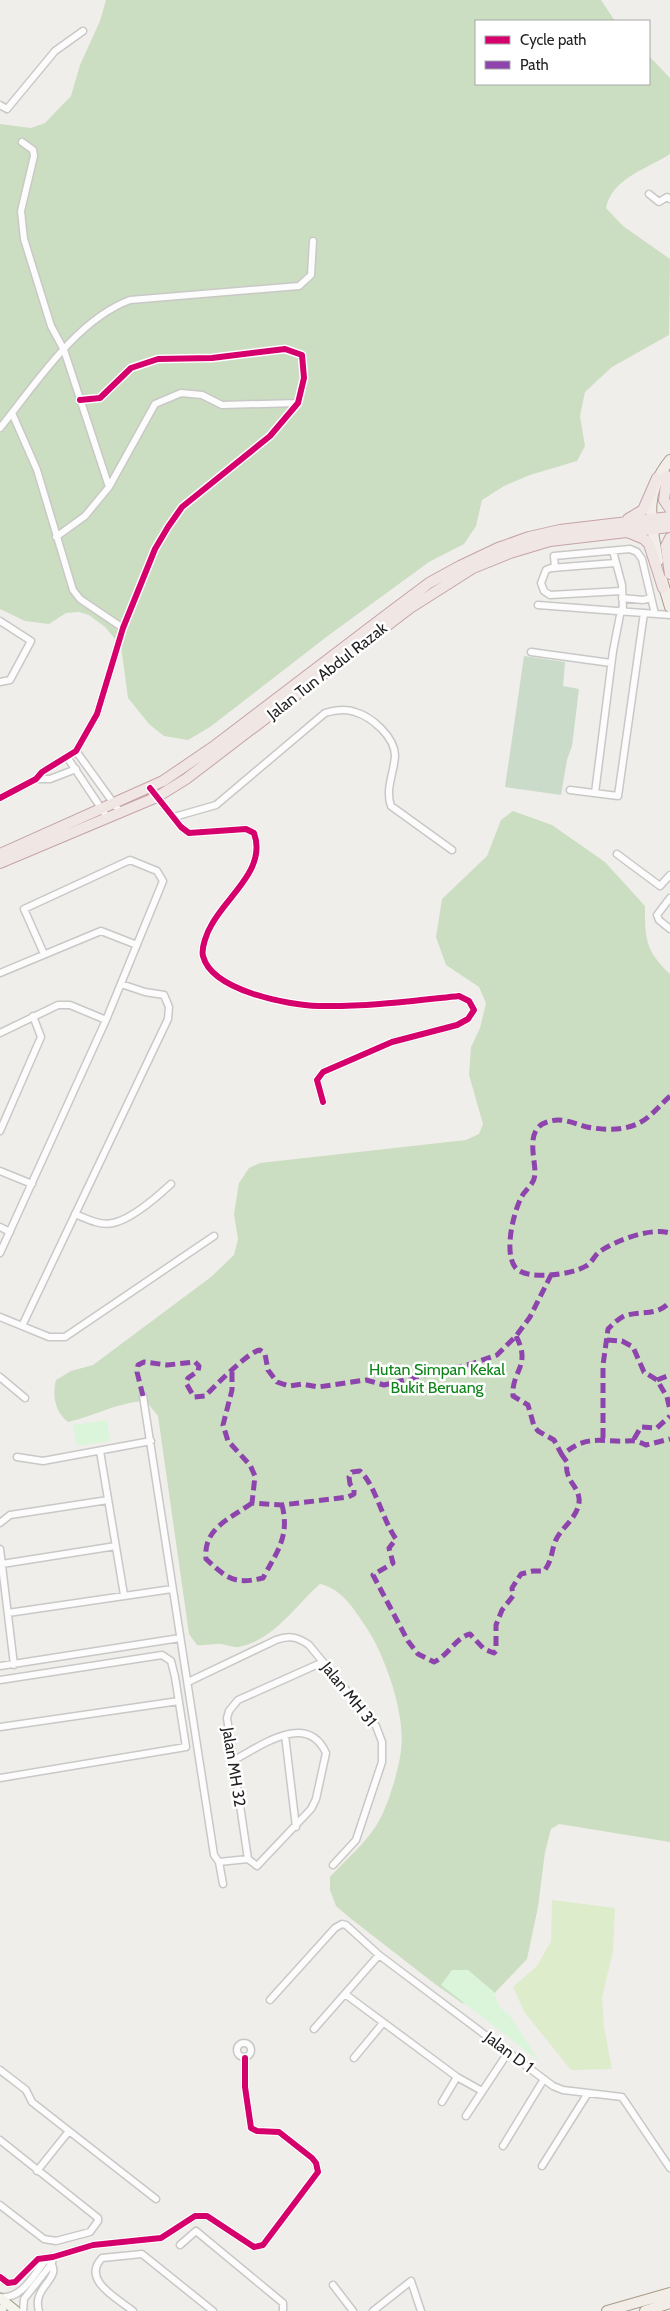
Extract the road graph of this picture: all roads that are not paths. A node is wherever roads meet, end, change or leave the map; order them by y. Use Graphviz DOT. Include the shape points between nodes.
graph roads {
  1 [pos="83,31"];
  2 [pos="0,105"];
  3 [pos="22,142"];
  4 [pos="649,194"];
  5 [pos="670,199"];
  6 [pos="313,241"];
  7 [pos="64,350"];
  8 [pos="80,400"];
  9 [pos="298,403"];
  10 [pos="12,413"];
  11 [pos="0,428"];
  12 [pos="670,460"];
  13 [pos="665,475"];
  14 [pos="109,487"];
  15 [pos="670,509"];
  16 [pos="670,517"];
  17 [pos="655,524"];
  18 [pos="622,527"];
  19 [pos="670,527"];
  20 [pos="56,537"];
  21 [pos="670,538"];
  22 [pos="613,550"];
  23 [pos="614,563"];
  24 [pos="555,568"];
  25 [pos="670,574"];
  26 [pos="667,585"];
  27 [pos="621,594"];
  28 [pos="651,598"];
  29 [pos="538,605"];
  30 [pos="670,607"];
  31 [pos="622,610"];
  32 [pos="644,613"];
  33 [pos="655,614"];
  34 [pos="670,615"];
  35 [pos="0,621"];
  36 [pos="123,628"];
  37 [pos="531,652"];
  38 [pos="611,663"];
  39 [pos="0,682"];
  40 [pos="76,751"];
  41 [pos="67,757"];
  42 [pos="76,769"];
  43 [pos="36,779"];
  44 [pos="150,788"];
  45 [pos="570,790"];
  46 [pos="595,793"];
  47 [pos="157,796"];
  48 [pos="0,798"];
  49 [pos="117,808"];
  50 [pos="105,813"];
  51 [pos="174,817"];
  52 [pos="452,850"];
  53 [pos="0,854"];
  54 [pos="617,854"];
  55 [pos="0,863"];
  56 [pos="670,875"];
  57 [pos="670,898"];
  58 [pos="670,929"];
  59 [pos="137,945"];
  60 [pos="44,954"];
  61 [pos="0,973"];
  62 [pos="121,984"];
  63 [pos="33,1016"];
  64 [pos="106,1020"];
  65 [pos="0,1033"];
  66 [pos="323,1102"];
  67 [pos="0,1131"];
  68 [pos="0,1171"];
  69 [pos="32,1184"];
  70 [pos="171,1184"];
  71 [pos="76,1214"];
  72 [pos="0,1227"];
  73 [pos="10,1232"];
  74 [pos="214,1236"];
  75 [pos="0,1253"];
  76 [pos="0,1317"];
  77 [pos="22,1326"];
  78 [pos="0,1377"];
  79 [pos="142,1396"];
  80 [pos="24,1398"];
  81 [pos="151,1441"];
  82 [pos="100,1451"];
  83 [pos="17,1457"];
  84 [pos="108,1500"];
  85 [pos="0,1523"];
  86 [pos="116,1546"];
  87 [pos="0,1549"];
  88 [pos="2,1564"];
  89 [pos="172,1589"];
  90 [pos="124,1595"];
  91 [pos="8,1612"];
  92 [pos="180,1638"];
  93 [pos="323,1662"];
  94 [pos="7,1665"];
  95 [pos="9,1678"];
  96 [pos="0,1679"];
  97 [pos="188,1682"];
  98 [pos="178,1701"];
  99 [pos="0,1727"];
  100 [pos="285,1735"];
  101 [pos="234,1760"];
  102 [pos="0,1778"];
  103 [pos="296,1827"];
  104 [pos="248,1859"];
  105 [pos="219,1862"];
  106 [pos="333,1865"];
  107 [pos="223,1884"];
  108 [pos="379,1955"];
  109 [pos="345,1994"];
  110 [pos="270,2000"];
  111 [pos="384,2023"];
  112 [pos="314,2029"];
  113 [pos="509,2051"];
  114 [pos="245,2058"];
  115 [pos="354,2058"];
  116 [pos="0,2070"];
  117 [pos="457,2077"];
  118 [pos="544,2079"];
  119 [pos="482,2091"];
  120 [pos="588,2093"];
  121 [pos="442,2102"];
  122 [pos="466,2116"];
  123 [pos="69,2131"];
  124 [pos="0,2140"];
  125 [pos="503,2146"];
  126 [pos="542,2166"];
  127 [pos="670,2168"];
  128 [pos="37,2171"];
  129 [pos="156,2199"];
  130 [pos="0,2205"];
  131 [pos="87,2233"];
  132 [pos="115,2242"];
  133 [pos="124,2242"];
  134 [pos="180,2245"];
  135 [pos="90,2246"];
  136 [pos="126,2255"];
  137 [pos="118,2256"];
  138 [pos="50,2259"];
  139 [pos="0,2277"];
  140 [pos="333,2285"];
  141 [pos="670,2293"];
  142 [pos="0,2298"];
  143 [pos="670,2298"];
  144 [pos="670,2303"];
  145 [pos="643,2306"];
  146 [pos="16,2311"];
  147 [pos="22,2311"];
  148 [pos="39,2311"];
  149 [pos="133,2311"];
  150 [pos="213,2311"];
  151 [pos="283,2311"];
  152 [pos="352,2311"];
  153 [pos="372,2311"];
  154 [pos="421,2311"];
  155 [pos="607,2311"];
  1 -- 2 [label="street" via="55,51 7,110"];
  3 -- 7 [label="street" via="34,156 21,211 24,239 50,326"];
  4 -- 5 [label="street" via="659,202 667,197"];
  6 -- 7 [label="street" via="311,275 299,286 130,300 103,314"];
  7 -- 8 [label="street"];
  7 -- 10 [label="street"];
  8 -- 9 [label="street" via="100,398 131,368 158,359 212,358 285,350 302,355 304,378"];
  8 -- 14 [label="street"];
  9 -- 14 [label="street" via="222,405 202,396 181,393 155,404"];
  9 -- 36 [label="street" via="270,436 182,507 155,549"];
  10 -- 11 [label="street"];
  10 -- 20 [label="street" via="37,470"];
  12 -- 13 [label="main road"];
  13 -- 15 [label="highway" via="664,500"];
  13 -- 17 [label="main road" via="651,498"];
  13 -- 18 [label="highway" via="643,510"];
  14 -- 20 [label="street" via="85,516"];
  16 -- 17 [label="highway, Jalan Tun Abdul Razak"];
  17 -- 18 [label="highway, Jalan Tun Abdul Razak"];
  17 -- 19 [label="highway, Jalan Tun Abdul Razak"];
  17 -- 26 [label="main road"];
  18 -- 26 [label="highway" via="649,544"];
  18 -- 44 [label="highway, Jalan Tun Abdul Razak" via="560,530 529,537 460,566 388,613 213,747"];
  18 -- 47 [label="highway, Jalan Tun Abdul Razak" via="550,541 473,568 410,608 186,779"];
  20 -- 36 [label="street" via="76,594"];
  21 -- 25 [label="highway" via="666,546"];
  22 -- 23 [label="street"];
  22 -- 24 [label="street" via="554,556"];
  22 -- 28 [label="street" via="630,549 642,558"];
  23 -- 24 [label="street"];
  23 -- 27 [label="street" via="617,564"];
  24 -- 27 [label="street" via="546,570 542,578 547,594"];
  26 -- 30 [label="main road"];
  27 -- 28 [label="street" via="643,600"];
  27 -- 31 [label="street"];
  28 -- 33 [label="street"];
  29 -- 31 [label="street"];
  31 -- 32 [label="street"];
  31 -- 38 [label="street"];
  32 -- 33 [label="street"];
  32 -- 46 [label="street" via="618,796"];
  33 -- 34 [label="street"];
  35 -- 39 [label="street" via="31,642 10,680"];
  36 -- 40 [label="street" via="97,714"];
  37 -- 38 [label="street"];
  38 -- 46 [label="street"];
  40 -- 41 [label="street"];
  40 -- 49 [label="street"];
  41 -- 42 [label="street"];
  41 -- 43 [label="street"];
  42 -- 43 [label="street"];
  42 -- 50 [label="street"];
  43 -- 48 [label="street"];
  44 -- 47 [label="street"];
  44 -- 49 [label="highway, Jalan Tun Abdul Razak"];
  45 -- 46 [label="street"];
  47 -- 49 [label="highway, Jalan Tun Abdul Razak"];
  47 -- 51 [label="street"];
  49 -- 50 [label="highway, Jalan Tun Abdul Razak"];
  50 -- 53 [label="highway, Jalan Tun Abdul Razak"];
  50 -- 55 [label="highway, Jalan Tun Abdul Razak"];
  51 -- 52 [label="street" via="216,805 325,713 355,711 375,723 394,747 389,791 391,806"];
  51 -- 66 [label="street" via="184,830 194,834 246,829 254,833 259,845 254,866 212,924 205,942 203,955 209,969 228,985 260,996 316,1006 367,1006 459,996 469,1001 474,1010 468,1019 457,1025 392,1042 323,1072 317,1080"];
  54 -- 56 [label="street" via="660,886"];
  57 -- 58 [label="street" via="657,915"];
  59 -- 60 [label="street" via="102,931"];
  59 -- 60 [label="street" via="162,881 157,870 130,860 24,909"];
  59 -- 62 [label="street"];
  60 -- 61 [label="street"];
  62 -- 64 [label="street"];
  62 -- 71 [label="street" via="164,994 169,1007 168,1019"];
  63 -- 64 [label="street" via="58,1005 70,1005"];
  63 -- 65 [label="street"];
  63 -- 67 [label="street" via="41,1037"];
  64 -- 69 [label="street"];
  68 -- 69 [label="street"];
  69 -- 73 [label="street"];
  70 -- 71 [label="street" via="149,1204 113,1223 94,1222"];
  71 -- 77 [label="street"];
  72 -- 73 [label="street"];
  73 -- 75 [label="street"];
  74 -- 77 [label="street" via="65,1337 49,1338"];
  76 -- 77 [label="street"];
  78 -- 80 [label="street"];
  79 -- 81 [label="street"];
  81 -- 82 [label="street"];
  81 -- 89 [label="street"];
  82 -- 83 [label="street" via="43,1461"];
  82 -- 84 [label="street"];
  84 -- 85 [label="street" via="10,1516"];
  84 -- 86 [label="street"];
  86 -- 88 [label="street"];
  86 -- 90 [label="street"];
  87 -- 88 [label="street"];
  88 -- 91 [label="street"];
  89 -- 90 [label="street"];
  89 -- 92 [label="street"];
  90 -- 91 [label="street"];
  91 -- 94 [label="street"];
  92 -- 94 [label="street"];
  92 -- 97 [label="street"];
  93 -- 97 [label="street, Jalan MH 31" via="303,1641 283,1637"];
  93 -- 101 [label="street, Jalan MH 32" via="233,1705 227,1718"];
  93 -- 106 [label="street, Jalan MH 31" via="376,1726 383,1752 356,1840"];
  94 -- 95 [label="street"];
  95 -- 96 [label="street"];
  95 -- 98 [label="street" via="162,1654 171,1661"];
  97 -- 105 [label="street" via="214,1855"];
  98 -- 99 [label="street"];
  98 -- 102 [label="street" via="186,1747"];
  100 -- 101 [label="street"];
  100 -- 103 [label="street"];
  100 -- 103 [label="street" via="309,1734 316,1738 326,1753 316,1799"];
  101 -- 104 [label="street, Jalan MH 32"];
  103 -- 104 [label="street" via="257,1866"];
  104 -- 105 [label="street"];
  105 -- 107 [label="street"];
  108 -- 109 [label="street"];
  108 -- 110 [label="street, Jalan D 1" via="342,1924"];
  108 -- 113 [label="street, Jalan D 1"];
  109 -- 111 [label="street"];
  109 -- 112 [label="street"];
  111 -- 115 [label="street"];
  111 -- 117 [label="street"];
  113 -- 118 [label="street, Jalan D 1"];
  113 -- 119 [label="street"];
  114 -- 133 [label="street" via="251,2128 279,2132 309,2155 316,2163 318,2172 315,2178 258,2248 201,2215 161,2238"];
  116 -- 123 [label="street" via="26,2090 32,2102"];
  117 -- 119 [label="street"];
  117 -- 121 [label="street"];
  118 -- 120 [label="street, Jalan D 1" via="562,2090"];
  118 -- 125 [label="street"];
  119 -- 122 [label="street"];
  120 -- 126 [label="street"];
  120 -- 127 [label="street, Jalan D 1" via="618,2096 625,2100"];
  123 -- 128 [label="street"];
  123 -- 129 [label="street"];
  124 -- 128 [label="street"];
  128 -- 131 [label="street" via="98,2218 98,2223"];
  130 -- 131 [label="street" via="44,2239 56,2241"];
  131 -- 135 [label="street"];
  132 -- 133 [label="street"];
  132 -- 135 [label="street"];
  132 -- 137 [label="street"];
  133 -- 136 [label="street"];
  134 -- 151 [label="street" via="196,2231 283,2302"];
  135 -- 138 [label="street"];
  136 -- 137 [label="street"];
  136 -- 150 [label="street" via="139,2253 146,2256"];
  137 -- 149 [label="street" via="102,2258 94,2275 102,2286"];
  138 -- 139 [label="street" via="35,2260 15,2282"];
  138 -- 142 [label="street" via="18,2294"];
  138 -- 147 [label="street" via="24,2299"];
  138 -- 148 [label="street" via="54,2273 38,2297"];
  140 -- 152 [label="street"];
  141 -- 145 [label="main road"];
  142 -- 146 [label="main road"];
  143 -- 145 [label="main road"];
  144 -- 145 [label="main road"];
  145 -- 155 [label="main road"];
  153 -- 154 [label="street" via="410,2284"];
}
